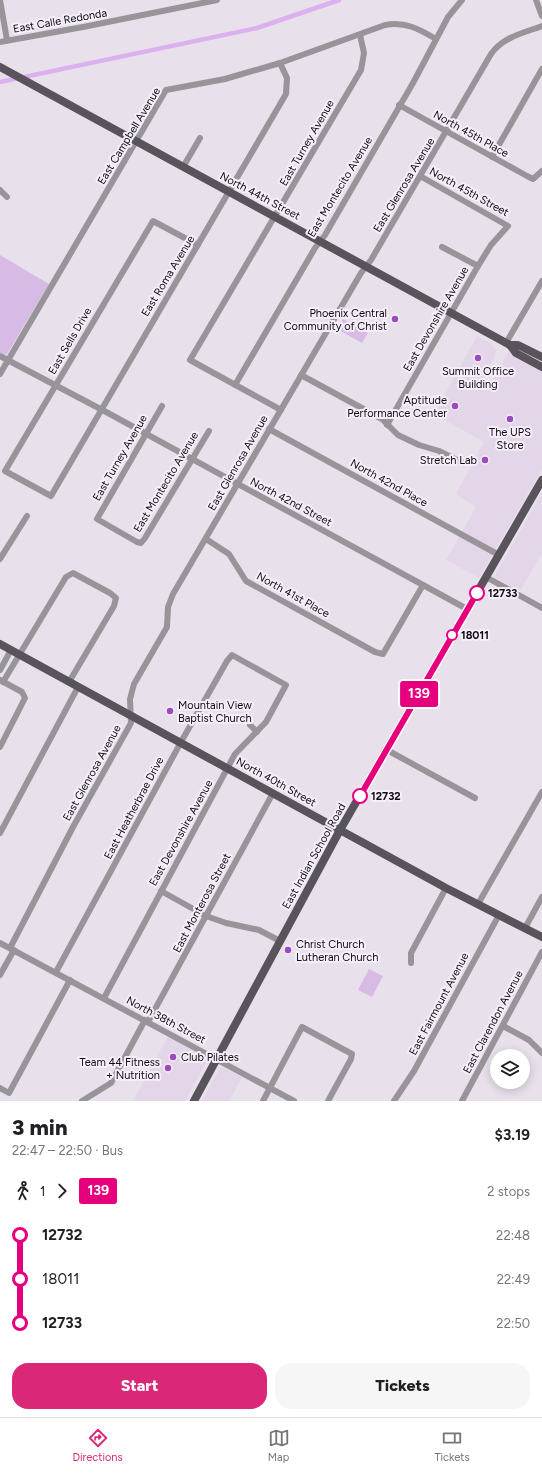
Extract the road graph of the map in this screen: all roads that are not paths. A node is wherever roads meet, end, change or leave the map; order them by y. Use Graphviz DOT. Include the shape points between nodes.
graph roads {
  1 [pos="0,0"];
  2 [pos="217,0"];
  3 [pos="462,0"];
  4 [pos="536,0"];
  5 [pos="542,16"];
  6 [pos="542,26"];
  7 [pos="360,35"];
  8 [pos="436,39"];
  9 [pos="7,40"];
  10 [pos="0,42"];
  11 [pos="280,63"];
  12 [pos="0,68"];
  13 [pos="542,69"];
  14 [pos="400,105"];
  15 [pos="447,132"];
  16 [pos="200,138"];
  17 [pos="136,142"];
  18 [pos="492,157"];
  19 [pos="183,168"];
  20 [pos="542,171"];
  21 [pos="420,176"];
  22 [pos="0,190"];
  23 [pos="229,192"];
  24 [pos="7,197"];
  25 [pos="274,217"];
  26 [pos="508,226"];
  27 [pos="320,241"];
  28 [pos="198,246"];
  29 [pos="442,247"];
  30 [pos="478,266"];
  31 [pos="366,267"];
  32 [pos="542,281"];
  33 [pos="451,314"];
  34 [pos="508,344"];
  35 [pos="0,356"];
  36 [pos="542,357"];
  37 [pos="8,361"];
  38 [pos="542,367"];
  39 [pos="0,374"];
  40 [pos="301,375"];
  41 [pos="235,385"];
  42 [pos="56,386"];
  43 [pos="162,406"];
  44 [pos="101,410"];
  45 [pos="281,410"];
  46 [pos="387,425"];
  47 [pos="269,429"];
  48 [pos="209,431"];
  49 [pos="146,434"];
  50 [pos="192,459"];
  51 [pos="462,463"];
  52 [pos="542,480"];
  53 [pos="238,484"];
  54 [pos="51,496"];
  55 [pos="27,516"];
  56 [pos="206,539"];
  57 [pos="141,543"];
  58 [pos="499,555"];
  59 [pos="0,560"];
  60 [pos="486,577"];
  61 [pos="423,585"];
  62 [pos="542,600"];
  63 [pos="540,607"];
  64 [pos="467,610"];
  65 [pos="0,644"];
  66 [pos="12,650"];
  67 [pos="19,655"];
  68 [pos="232,655"];
  69 [pos="5,662"];
  70 [pos="12,666"];
  71 [pos="0,670"];
  72 [pos="2,681"];
  73 [pos="69,682"];
  74 [pos="78,687"];
  75 [pos="132,716"];
  76 [pos="250,725"];
  77 [pos="257,732"];
  78 [pos="181,742"];
  79 [pos="0,747"];
  80 [pos="387,750"];
  81 [pos="228,769"];
  82 [pos="542,792"];
  83 [pos="273,793"];
  84 [pos="475,798"];
  85 [pos="340,830"];
  86 [pos="0,833"];
  87 [pos="446,888"];
  88 [pos="161,891"];
  89 [pos="542,898"];
  90 [pos="478,904"];
  91 [pos="499,915"];
  92 [pos="206,916"];
  93 [pos="524,928"];
  94 [pos="542,938"];
  95 [pos="280,941"];
  96 [pos="0,943"];
  97 [pos="12,949"];
  98 [pos="542,952"];
  99 [pos="412,963"];
  100 [pos="56,972"];
  101 [pos="0,976"];
  102 [pos="70,980"];
  103 [pos="104,998"];
  104 [pos="147,1021"];
  105 [pos="503,1026"];
  106 [pos="542,1053"];
  107 [pos="217,1059"];
  108 [pos="0,1088"];
  109 [pos="270,1088"];
  110 [pos="82,1101"];
  111 [pos="194,1101"];
  112 [pos="263,1101"];
  113 [pos="294,1101"];
  114 [pos="328,1101"];
  115 [pos="394,1101"];
  116 [pos="462,1101"];
  1 -- 9 [label="street"];
  2 -- 9 [label="street, East Calle Redonda"];
  3 -- 8 [label="street, East Montecito Avenue" via="454,8"];
  4 -- 5 [label="street"];
  6 -- 15 [label="street, East Glenrosa Avenue" via="497,45"];
  7 -- 8 [label="street, East Campbell Avenue" via="385,25 400,24 412,26"];
  7 -- 11 [label="street, East Campbell Avenue"];
  7 -- 25 [label="street, East Turney Avenue" via="364,53 361,70"];
  8 -- 14 [label="street, East Montecito Avenue"];
  9 -- 10 [label="street, East Calle Redonda"];
  11 -- 17 [label="street, East Campbell Avenue" via="225,79 166,90"];
  11 -- 23 [label="street, East Roma Avenue" via="287,78 286,94"];
  12 -- 17 [label="main road, North 44th Street"];
  13 -- 18 [label="street"];
  14 -- 15 [label="street, North 45th Place"];
  14 -- 27 [label="street, East Montecito Avenue"];
  15 -- 18 [label="street, North 45th Place"];
  15 -- 21 [label="street, East Glenrosa Avenue"];
  16 -- 19 [label="street"];
  17 -- 19 [label="main road, North 44th Street"];
  17 -- 37 [label="street, East Campbell Avenue"];
  18 -- 20 [label="street, North 45th Place" via="533,179"];
  19 -- 23 [label="main road, North 44th Street"];
  21 -- 26 [label="street, North 45th Street"];
  21 -- 31 [label="street, East Glenrosa Avenue"];
  22 -- 24 [label="street"];
  23 -- 25 [label="main road, North 44th Street"];
  23 -- 28 [label="street, East Roma Avenue"];
  25 -- 27 [label="main road, North 44th Street"];
  25 -- 41 [label="street, East Turney Avenue" via="190,360"];
  26 -- 30 [label="street, East Devonshire Avenue" via="491,245"];
  27 -- 31 [label="main road, North 44th Street"];
  27 -- 41 [label="street, East Montecito Avenue"];
  28 -- 42 [label="street, East Sells Drive" via="152,221"];
  28 -- 44 [label="street, East Roma Avenue"];
  29 -- 30 [label="street"];
  30 -- 33 [label="street, East Devonshire Avenue"];
  31 -- 33 [label="main road, North 44th Street"];
  31 -- 40 [label="street, East Glenrosa Avenue"];
  32 -- 34 [label="street"];
  33 -- 34 [label="main road, North 44th Street"];
  33 -- 46 [label="street, East Devonshire Avenue"];
  34 -- 36 [label="main road, North 44th Street" via="518,345"];
  34 -- 38 [label="main road, North 44th Street" via="516,353"];
  35 -- 37 [label="street, North 42nd Street"];
  37 -- 39 [label="street, East Campbell Avenue"];
  37 -- 42 [label="street, North 42nd Street"];
  40 -- 45 [label="street, East Glenrosa Avenue"];
  40 -- 46 [label="street" via="382,419"];
  41 -- 45 [label="street"];
  42 -- 44 [label="street, North 42nd Street"];
  42 -- 54 [label="street, East Sells Drive" via="5,471"];
  43 -- 49 [label="street, East Turney Avenue"];
  44 -- 49 [label="street, North 42nd Street"];
  44 -- 54 [label="street, East Roma Avenue"];
  45 -- 47 [label="street, East Glenrosa Avenue"];
  46 -- 51 [label="street" via="398,435"];
  47 -- 53 [label="street, East Glenrosa Avenue"];
  47 -- 58 [label="street, North 42nd Place"];
  48 -- 50 [label="street, East Montecito Avenue"];
  49 -- 50 [label="street, North 42nd Street"];
  49 -- 57 [label="street, East Turney Avenue" via="97,519"];
  50 -- 53 [label="street, North 42nd Street"];
  50 -- 57 [label="street, East Montecito Avenue"];
  52 -- 58 [label="main road, East Indian School Road"];
  53 -- 56 [label="street, East Glenrosa Avenue"];
  53 -- 61 [label="street, North 42nd Street"];
  55 -- 59 [label="street"];
  56 -- 61 [label="street, North 41st Place" via="229,554 246,581 383,654"];
  56 -- 75 [label="street, East Glenrosa Avenue" via="173,594 168,606 167,627 134,684 130,699"];
  58 -- 60 [label="main road, East Indian School Road"];
  60 -- 63 [label="street"];
  60 -- 64 [label="main road, East Indian School Road"];
  61 -- 64 [label="street, North 42nd Street"];
  62 -- 63 [label="street"];
  64 -- 80 [label="main road, East Indian School Road"];
  65 -- 66 [label="main road, North 40th Street"];
  66 -- 67 [label="main road, North 40th Street"];
  66 -- 69 [label="street"];
  67 -- 70 [label="street"];
  67 -- 73 [label="main road, North 40th Street"];
  67 -- 73 [label="street" via="66,577 73,573 116,598 114,606"];
  68 -- 77 [label="street, East Devonshire Avenue" via="286,685 266,722"];
  68 -- 78 [label="street, East Heatherbrae Drive"];
  69 -- 70 [label="street"];
  69 -- 71 [label="street"];
  70 -- 72 [label="street"];
  72 -- 79 [label="street" via="22,692 25,698"];
  73 -- 74 [label="main road, North 40th Street"];
  74 -- 75 [label="main road, North 40th Street"];
  74 -- 86 [label="street"];
  75 -- 78 [label="main road, North 40th Street"];
  75 -- 97 [label="street, East Glenrosa Avenue"];
  76 -- 77 [label="street"];
  77 -- 81 [label="street, East Devonshire Avenue" via="239,748"];
  78 -- 81 [label="main road, North 40th Street"];
  78 -- 100 [label="street, East Heatherbrae Drive"];
  80 -- 84 [label="street"];
  80 -- 85 [label="main road, East Indian School Road"];
  81 -- 83 [label="main road, North 40th Street"];
  81 -- 88 [label="street, East Devonshire Avenue"];
  82 -- 90 [label="street"];
  83 -- 85 [label="main road, North 40th Street"];
  83 -- 92 [label="street, East Monterosa Street"];
  85 -- 87 [label="main road, North 40th Street"];
  85 -- 95 [label="main road, East Indian School Road"];
  87 -- 90 [label="main road, North 40th Street"];
  87 -- 99 [label="street" via="411,953"];
  88 -- 92 [label="street"];
  88 -- 103 [label="street, East Devonshire Avenue"];
  89 -- 93 [label="street"];
  90 -- 91 [label="main road, North 40th Street"];
  91 -- 93 [label="main road, North 40th Street"];
  91 -- 115 [label="street, East Fairmount Avenue" via="414,1071"];
  92 -- 95 [label="street" via="259,930"];
  92 -- 104 [label="street, East Monterosa Street"];
  93 -- 94 [label="main road, North 40th Street"];
  95 -- 107 [label="main road, East Indian School Road"];
  96 -- 97 [label="street, North 38th Street"];
  97 -- 100 [label="street, North 38th Street"];
  97 -- 101 [label="street, East Glenrosa Avenue"];
  98 -- 105 [label="street, East Clarendon Avenue"];
  100 -- 102 [label="street, North 38th Street"];
  102 -- 103 [label="street, North 38th Street"];
  102 -- 108 [label="street" via="9,1093"];
  103 -- 104 [label="street, North 38th Street"];
  104 -- 107 [label="street, North 38th Street"];
  104 -- 110 [label="street, East Monterosa Street" via="111,1083"];
  105 -- 106 [label="street" via="529,1040"];
  105 -- 116 [label="street, East Clarendon Avenue"];
  107 -- 109 [label="street, North 38th Street"];
  107 -- 111 [label="main road, East Indian School Road"];
  109 -- 112 [label="street"];
  109 -- 113 [label="street, North 38th Street"];
  109 -- 114 [label="street" via="302,1027 352,1054 352,1059"];
}
